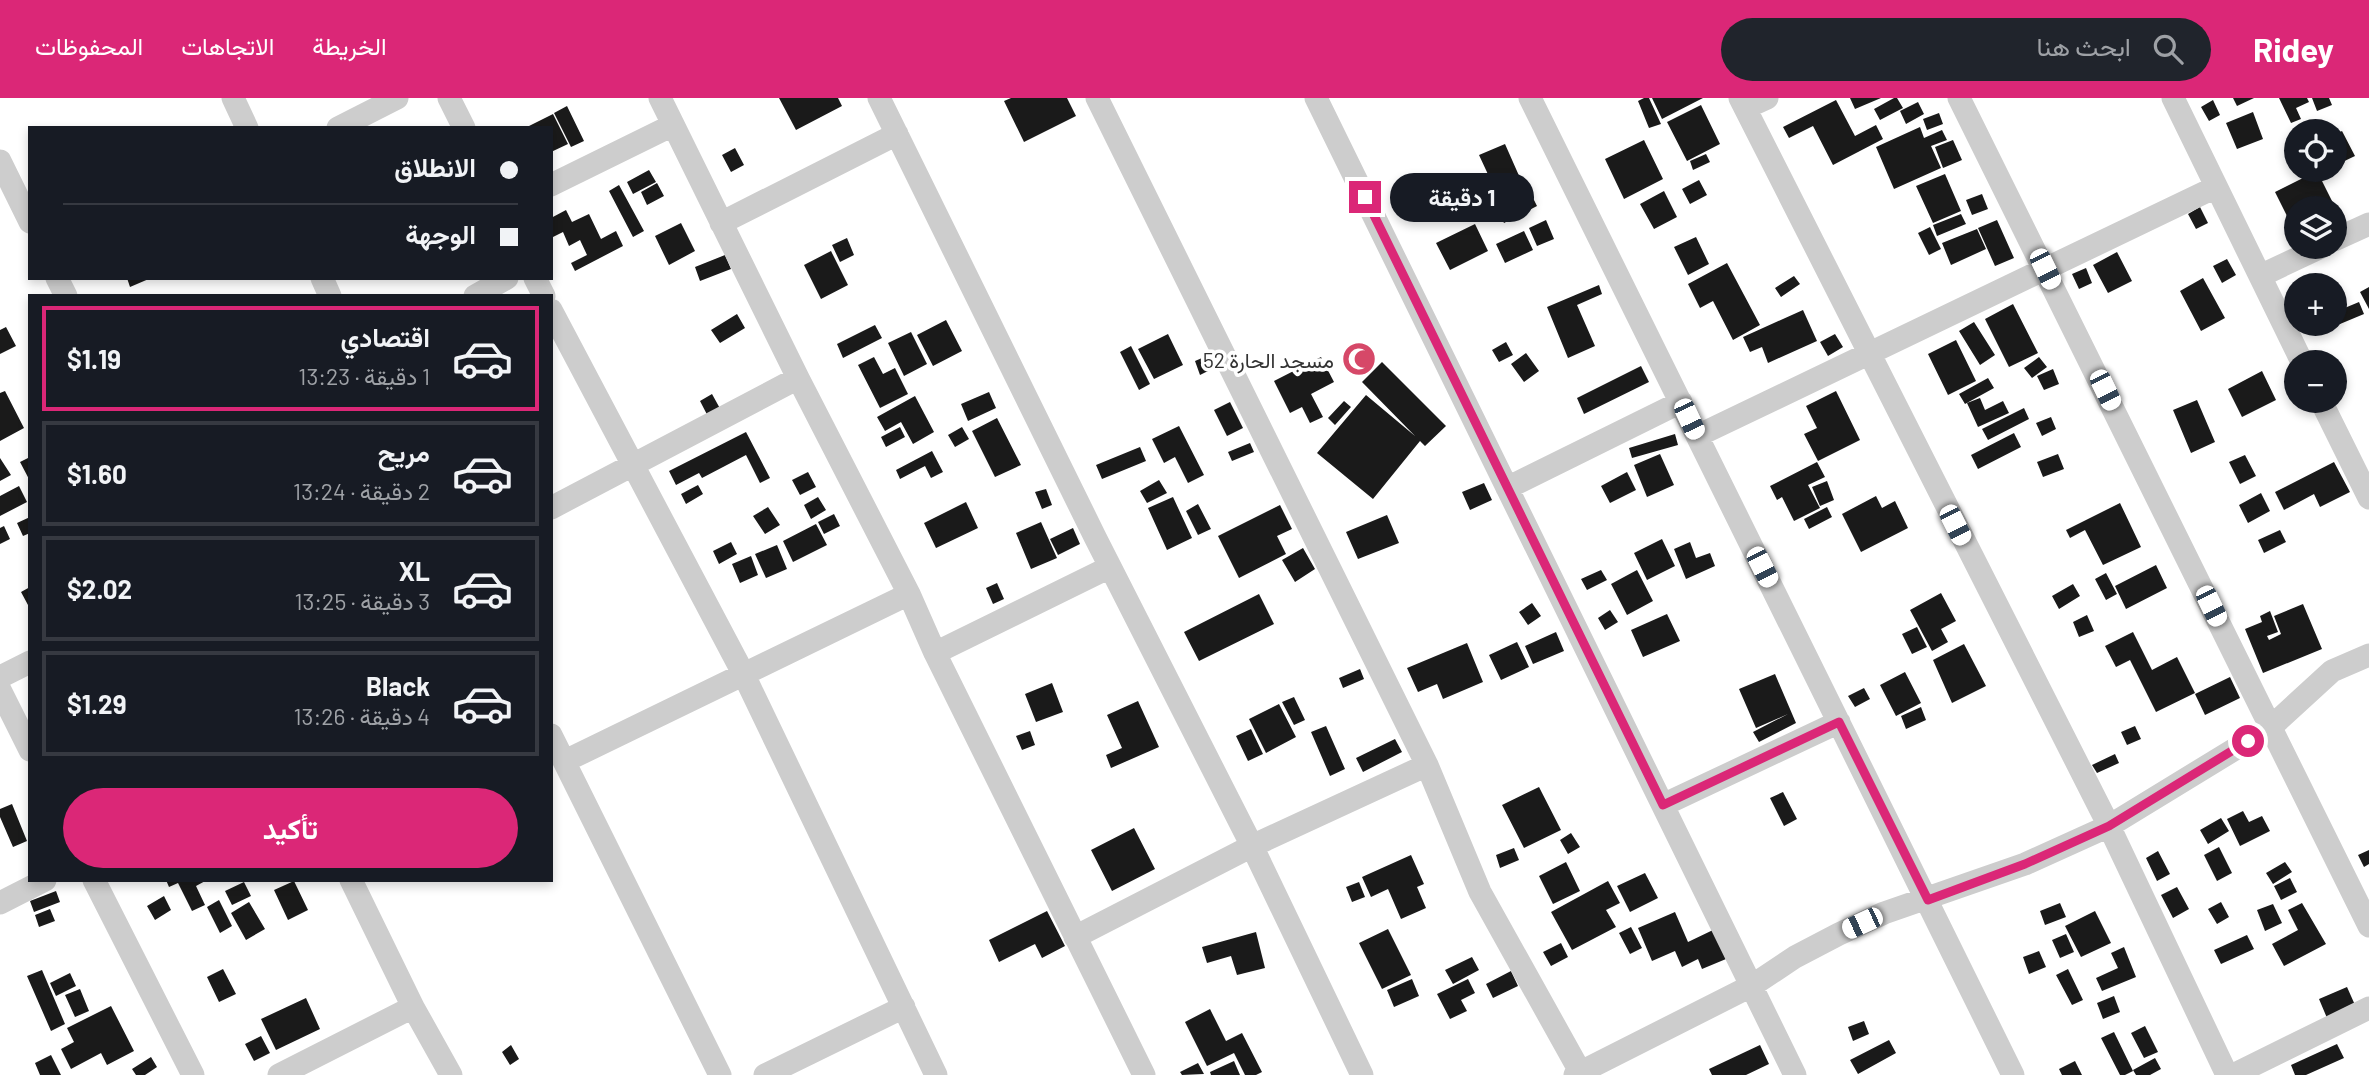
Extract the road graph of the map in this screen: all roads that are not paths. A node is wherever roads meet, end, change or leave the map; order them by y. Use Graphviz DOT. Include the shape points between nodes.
graph roads {
  1 [pos="233,98"];
  2 [pos="397,98"];
  3 [pos="449,98"];
  4 [pos="660,98"];
  5 [pos="879,98"];
  6 [pos="1097,98"];
  7 [pos="1530,98"];
  8 [pos="1768,98"];
  9 [pos="1959,98"];
  10 [pos="2173,98"];
  11 [pos="1318,99"];
  12 [pos="1743,103"];
  13 [pos="673,125"];
  14 [pos="246,126"];
  15 [pos="342,126"];
  16 [pos="463,126"];
  17 [pos="897,134"];
  18 [pos="0,161"];
  19 [pos="553,184"];
  20 [pos="2216,187"];
  21 [pos="28,218"];
  22 [pos="721,223"];
  23 [pos="2369,224"];
  24 [pos="2347,234"];
  25 [pos="2296,259"];
  26 [pos="2045,269"];
  27 [pos="2260,276"];
  28 [pos="503,280"];
  29 [pos="479,294"];
  30 [pos="553,314"];
  31 [pos="2296,350"];
  32 [pos="1870,354"];
  33 [pos="799,379"];
  34 [pos="1681,402"];
  35 [pos="2327,413"];
  36 [pos="1697,436"];
  37 [pos="631,464"];
  38 [pos="1507,488"];
  39 [pos="2369,498"];
  40 [pos="553,507"];
  41 [pos="1110,567"];
  42 [pos="909,594"];
  43 [pos="934,653"];
  44 [pos="2369,655"];
  45 [pos="28,663"];
  46 [pos="743,673"];
  47 [pos="0,677"];
  48 [pos="0,690"];
  49 [pos="1839,722"];
  50 [pos="2271,727"];
  51 [pos="553,739"];
  52 [pos="28,746"];
  53 [pos="565,761"];
  54 [pos="1427,765"];
  55 [pos="1663,805"];
  56 [pos="2109,826"];
  57 [pos="1252,846"];
  58 [pos="41,882"];
  59 [pos="95,882"];
  60 [pos="352,882"];
  61 [pos="1928,900"];
  62 [pos="0,902"];
  63 [pos="2369,926"];
  64 [pos="1075,937"];
  65 [pos="1753,985"];
  66 [pos="413,1007"];
  67 [pos="904,1007"];
  68 [pos="2369,1008"];
  69 [pos="1579,1074"];
  70 [pos="193,1075"];
  71 [pos="279,1075"];
  72 [pos="452,1075"];
  73 [pos="720,1075"];
  74 [pos="765,1075"];
  75 [pos="936,1075"];
  76 [pos="1144,1075"];
  77 [pos="1362,1075"];
  78 [pos="1795,1075"];
  79 [pos="2013,1075"];
  80 [pos="2227,1075"];
  81 [pos="2233,1075"];
  1 -- 14 [label="street"];
  2 -- 15 [label="street"];
  3 -- 16 [label="street"];
  4 -- 13 [label="street"];
  5 -- 17 [label="street"];
  6 -- 54 [label="street"];
  7 -- 34 [label="street"];
  8 -- 12 [label="street"];
  9 -- 26 [label="street"];
  10 -- 20 [label="street"];
  11 -- 38 [label="street"];
  12 -- 32 [label="street"];
  13 -- 19 [label="street"];
  13 -- 22 [label="street"];
  17 -- 22 [label="street"];
  17 -- 41 [label="street"];
  18 -- 21 [label="street"];
  20 -- 26 [label="street"];
  20 -- 27 [label="street"];
  22 -- 33 [label="street"];
  23 -- 24 [label="street"];
  25 -- 27 [label="street"];
  26 -- 32 [label="street"];
  26 -- 50 [label="street"];
  27 -- 31 [label="street"];
  28 -- 29 [label="street"];
  30 -- 37 [label="street"];
  32 -- 36 [label="street"];
  32 -- 56 [label="street"];
  33 -- 37 [label="street"];
  33 -- 42 [label="street"];
  34 -- 36 [label="street"];
  34 -- 38 [label="street"];
  35 -- 39 [label="street"];
  36 -- 49 [label="street"];
  37 -- 40 [label="street"];
  37 -- 46 [label="street"];
  38 -- 55 [label="street"];
  41 -- 43 [label="street"];
  41 -- 57 [label="street"];
  42 -- 43 [label="street"];
  42 -- 46 [label="street"];
  43 -- 64 [label="street"];
  44 -- 50 [label="street" via="2332,671"];
  45 -- 47 [label="street"];
  46 -- 53 [label="street"];
  46 -- 67 [label="street"];
  48 -- 52 [label="street"];
  49 -- 55 [label="street"];
  49 -- 61 [label="street"];
  50 -- 56 [label="street"];
  50 -- 63 [label="street"];
  51 -- 53 [label="street"];
  53 -- 73 [label="street"];
  54 -- 57 [label="street"];
  54 -- 69 [label="street" via="1480,892"];
  55 -- 65 [label="street"];
  56 -- 61 [label="street"];
  56 -- 80 [label="street"];
  57 -- 64 [label="street"];
  57 -- 77 [label="street"];
  58 -- 62 [label="street"];
  59 -- 70 [label="street"];
  60 -- 66 [label="street"];
  61 -- 65 [label="street" via="1884,913 1839,934"];
  61 -- 79 [label="street"];
  64 -- 76 [label="street"];
  65 -- 69 [label="street"];
  65 -- 78 [label="street"];
  66 -- 71 [label="street"];
  66 -- 72 [label="street"];
  67 -- 74 [label="street"];
  67 -- 75 [label="street"];
  68 -- 81 [label="street"];
}
